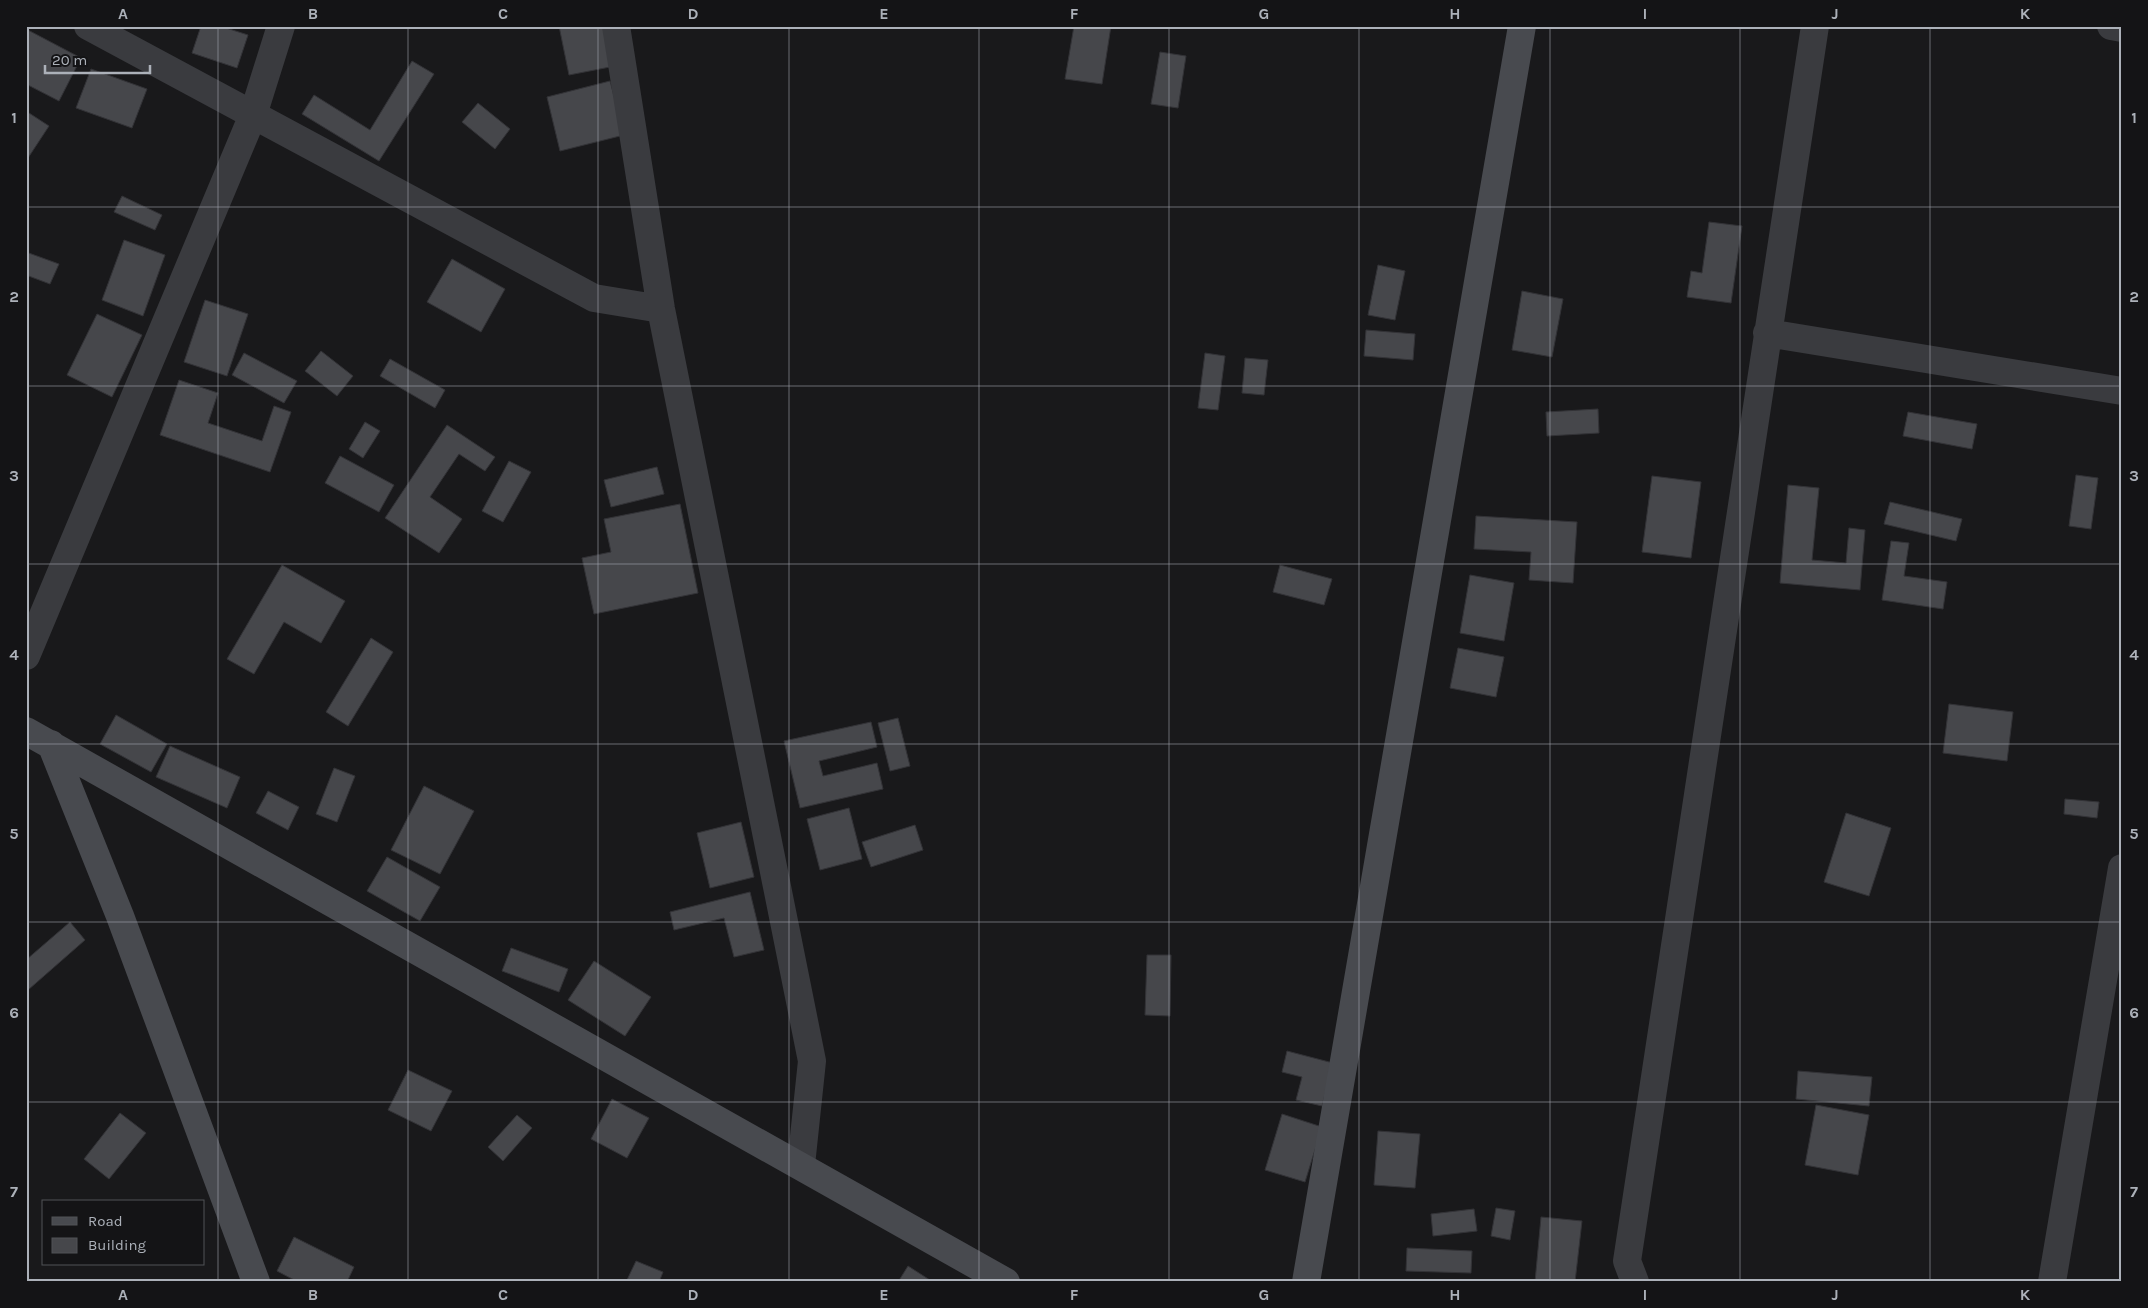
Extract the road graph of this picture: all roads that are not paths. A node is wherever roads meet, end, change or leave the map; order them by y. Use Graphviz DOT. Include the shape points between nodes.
graph roads {
  1 [pos="88,26"];
  2 [pos="281,26"];
  3 [pos="616,26"];
  4 [pos="1522,26"];
  5 [pos="1815,26"];
  6 [pos="2111,26"];
  7 [pos="2122,28"];
  8 [pos="253,115"];
  9 [pos="661,309"];
  10 [pos="1767,333"];
  11 [pos="2122,391"];
  12 [pos="26,656"];
  13 [pos="26,731"];
  14 [pos="51,744"];
  15 [pos="2122,868"];
  16 [pos="801,1165"];
  17 [pos="256,1282"];
  18 [pos="1006,1282"];
  19 [pos="1306,1282"];
  20 [pos="1636,1282"];
  21 [pos="2052,1282"];
  1 -- 8 [label="street"];
  2 -- 8 [label="street"];
  3 -- 9 [label="street"];
  4 -- 19 [label="street"];
  5 -- 10 [label="street"];
  6 -- 7 [label="street"];
  8 -- 9 [label="street" via="594,298"];
  8 -- 12 [label="street"];
  9 -- 16 [label="street" via="812,1061"];
  10 -- 11 [label="street"];
  10 -- 20 [label="street" via="1627,1261"];
  13 -- 14 [label="street"];
  14 -- 16 [label="street"];
  14 -- 17 [label="street" via="123,925"];
  15 -- 21 [label="street"];
  16 -- 18 [label="street"];
}
